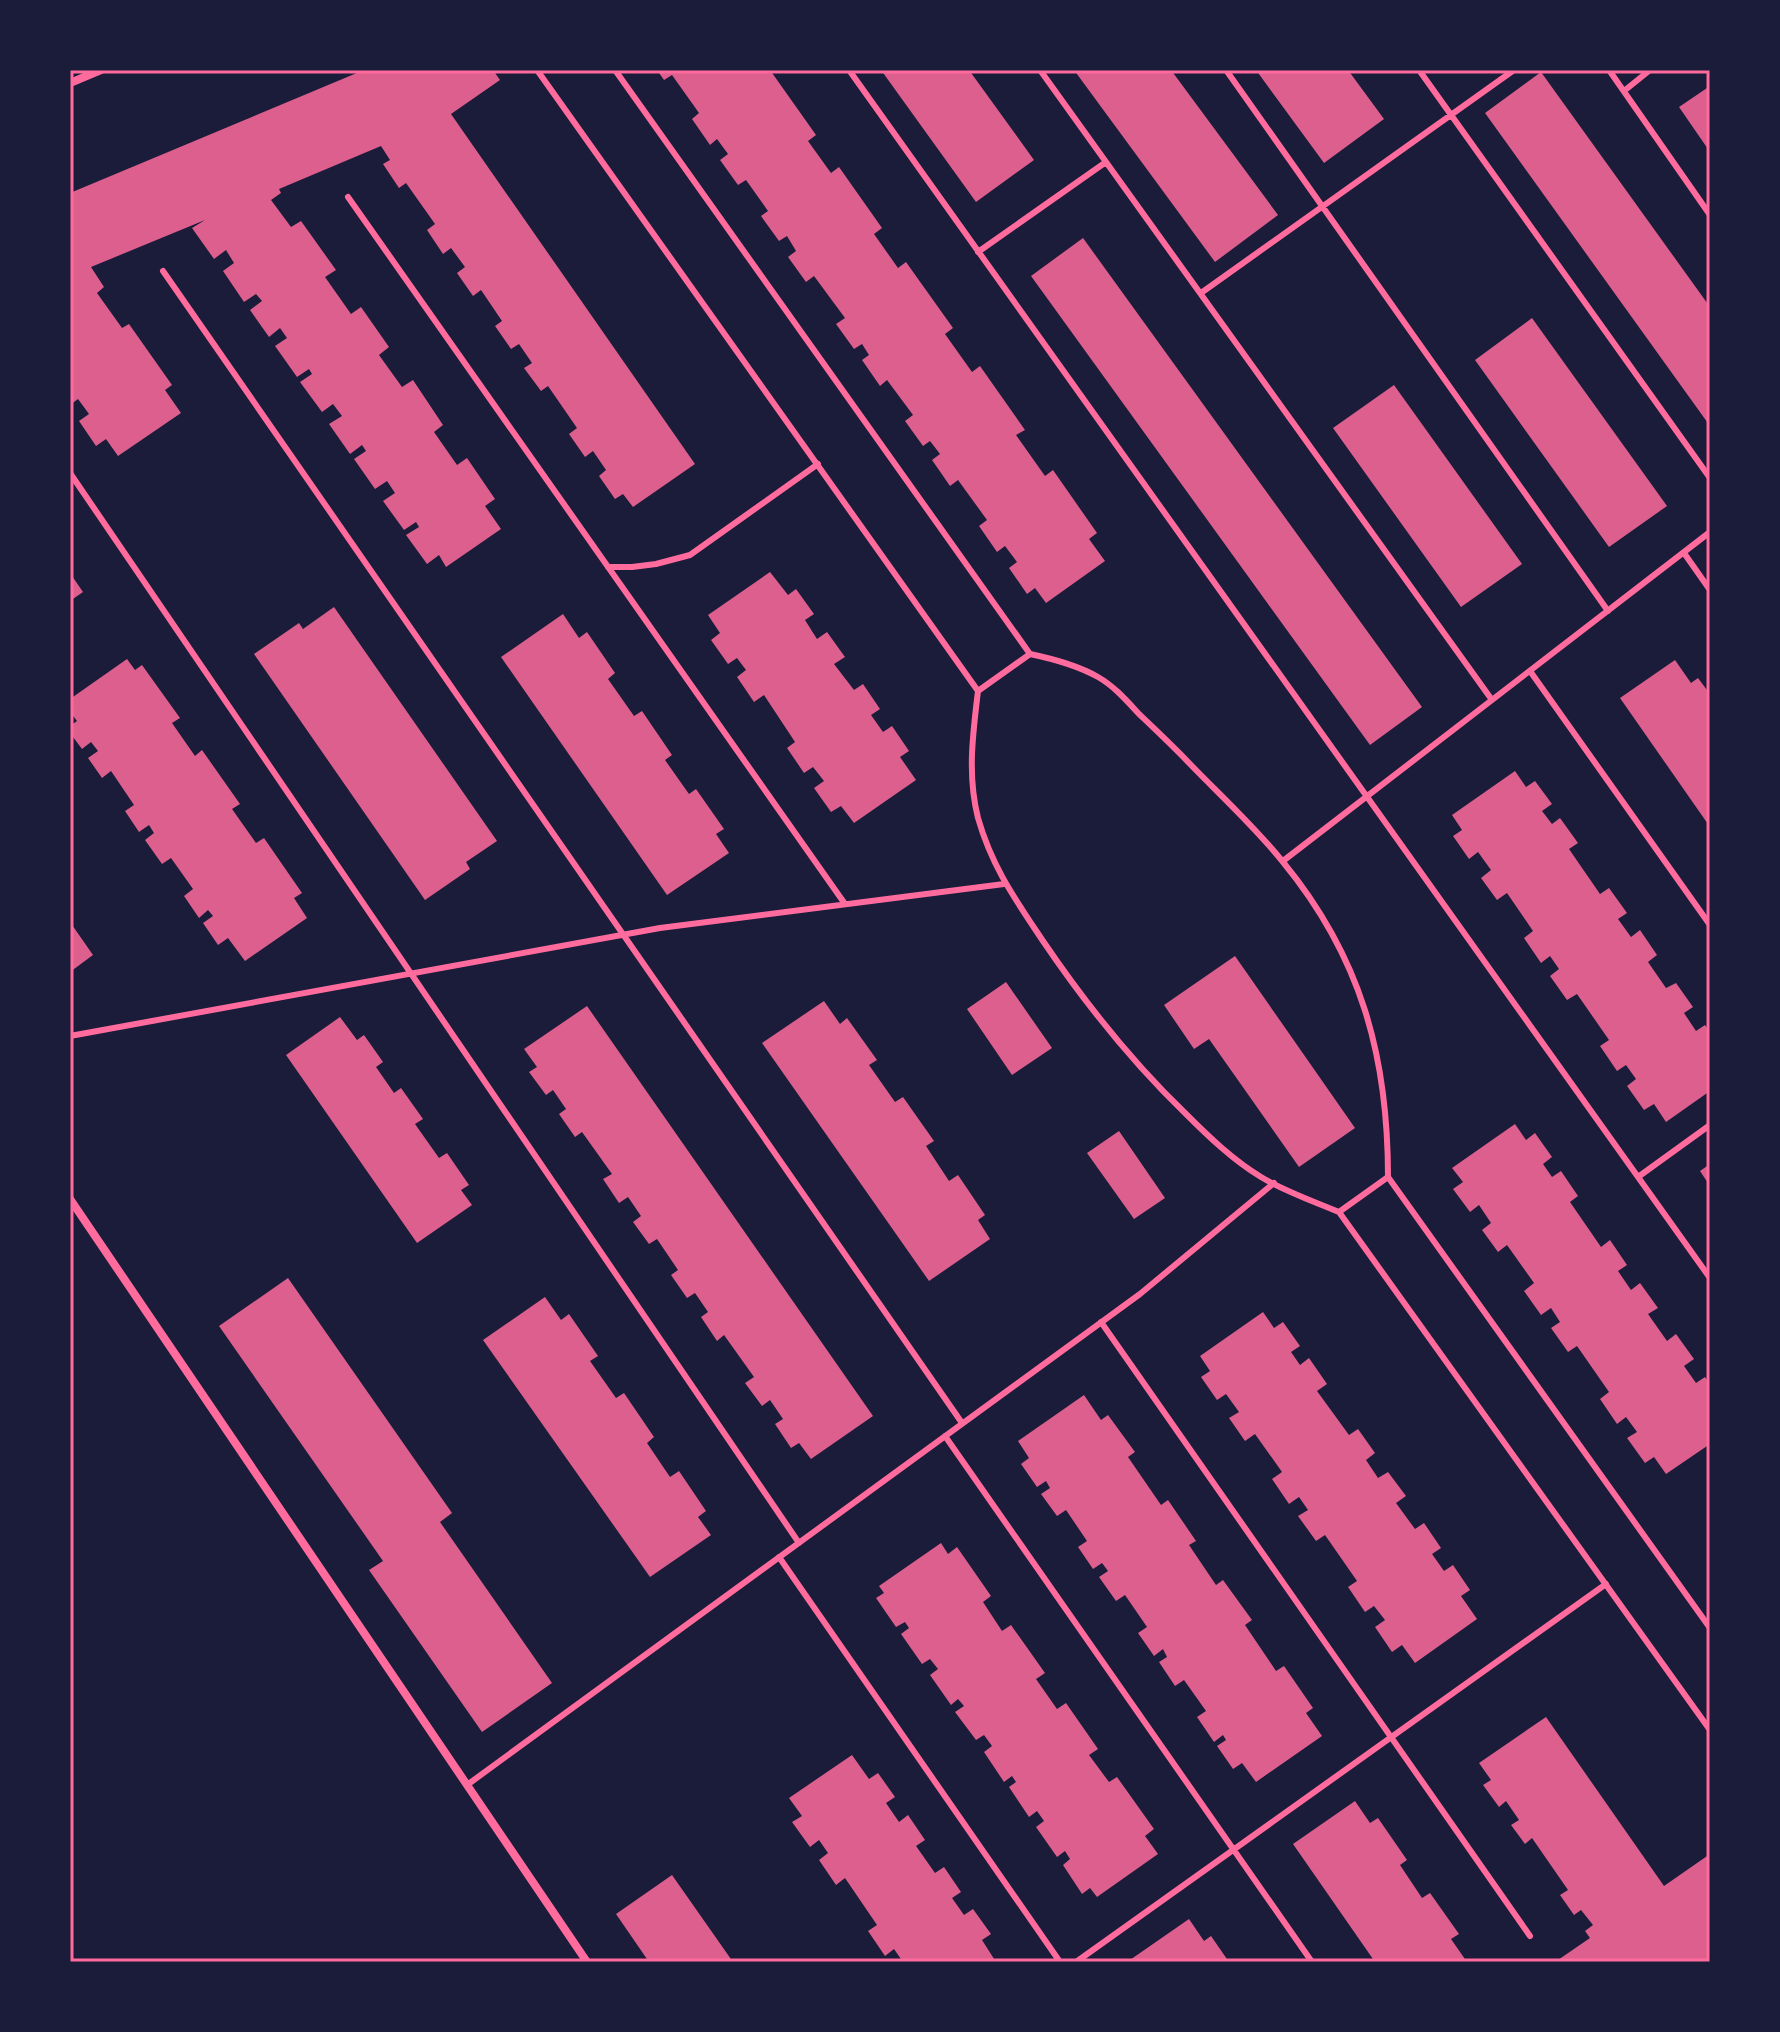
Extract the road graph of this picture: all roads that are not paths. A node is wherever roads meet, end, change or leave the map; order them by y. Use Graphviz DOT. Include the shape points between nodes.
graph roads {
  1 [pos="101,70"];
  2 [pos="537,70"];
  3 [pos="615,70"];
  4 [pos="849,70"];
  5 [pos="1040,70"];
  6 [pos="1226,70"];
  7 [pos="1419,70"];
  8 [pos="1514,70"];
  9 [pos="1609,70"];
  10 [pos="1650,70"];
  11 [pos="70,83"];
  12 [pos="1624,91"];
  13 [pos="1451,114"];
  14 [pos="1106,162"];
  15 [pos="348,197"];
  16 [pos="1322,207"];
  17 [pos="1710,215"];
  18 [pos="978,252"];
  19 [pos="163,271"];
  20 [pos="1201,293"];
  21 [pos="818,464"];
  22 [pos="70,473"];
  23 [pos="1710,478"];
  24 [pos="1710,532"];
  25 [pos="1684,553"];
  26 [pos="608,567"];
  27 [pos="1710,590"];
  28 [pos="1608,611"];
  29 [pos="1030,654"];
  30 [pos="1530,671"];
  31 [pos="978,691"];
  32 [pos="1492,700"];
  33 [pos="1367,797"];
  34 [pos="1283,861"];
  35 [pos="1004,884"];
  36 [pos="845,904"];
  37 [pos="1710,925"];
  38 [pos="624,935"];
  39 [pos="411,974"];
  40 [pos="70,1036"];
  41 [pos="1710,1125"];
  42 [pos="1388,1177"];
  43 [pos="1638,1177"];
  44 [pos="1274,1183"];
  45 [pos="70,1199"];
  46 [pos="1339,1212"];
  47 [pos="1710,1278"];
  48 [pos="1101,1322"];
  49 [pos="962,1423"];
  50 [pos="945,1436"];
  51 [pos="799,1543"];
  52 [pos="779,1557"];
  53 [pos="1606,1584"];
  54 [pos="1710,1628"];
  55 [pos="1710,1730"];
  56 [pos="1391,1738"];
  57 [pos="467,1785"];
  58 [pos="1234,1850"];
  59 [pos="1530,1936"];
  60 [pos="587,1962"];
  61 [pos="1060,1962"];
  62 [pos="1076,1962"];
  63 [pos="1312,1962"];
  1 -- 11 [label="street"];
  2 -- 21 [label="lane"];
  3 -- 29 [label="lane"];
  4 -- 18 [label="lane"];
  5 -- 14 [label="lane"];
  6 -- 16 [label="lane"];
  7 -- 13 [label="lane"];
  8 -- 13 [label="lane"];
  9 -- 12 [label="lane"];
  10 -- 12 [label="lane"];
  12 -- 17 [label="lane"];
  13 -- 16 [label="lane"];
  13 -- 23 [label="lane"];
  14 -- 18 [label="lane"];
  14 -- 20 [label="lane"];
  15 -- 26 [label="lane"];
  16 -- 20 [label="lane"];
  16 -- 28 [label="lane"];
  18 -- 33 [label="lane"];
  19 -- 38 [label="lane"];
  20 -- 32 [label="lane"];
  21 -- 26 [label="lane" via="690,555"];
  21 -- 31 [label="lane"];
  22 -- 39 [label="lane"];
  24 -- 25 [label="lane"];
  25 -- 27 [label="lane"];
  25 -- 28 [label="lane"];
  26 -- 36 [label="lane"];
  28 -- 30 [label="lane"];
  29 -- 31 [label="lane"];
  29 -- 34 [label="lane" via="1054,658 1102,679"];
  30 -- 32 [label="lane"];
  30 -- 37 [label="lane"];
  31 -- 35 [label="lane" via="972,778 988,850"];
  32 -- 33 [label="lane"];
  33 -- 34 [label="lane"];
  33 -- 43 [label="lane"];
  34 -- 42 [label="lane" via="1340,948 1361,997 1384,1091"];
  35 -- 36 [label="lane"];
  35 -- 44 [label="lane" via="1073,986 1126,1052 1207,1135"];
  36 -- 38 [label="lane"];
  38 -- 39 [label="lane"];
  38 -- 49 [label="lane"];
  39 -- 40 [label="lane"];
  39 -- 51 [label="lane"];
  41 -- 43 [label="lane"];
  42 -- 46 [label="lane"];
  42 -- 54 [label="lane"];
  43 -- 47 [label="lane"];
  44 -- 46 [label="lane"];
  44 -- 48 [label="lane"];
  45 -- 57 [label="street"];
  46 -- 53 [label="lane"];
  48 -- 49 [label="lane"];
  48 -- 56 [label="lane"];
  49 -- 50 [label="lane"];
  50 -- 51 [label="lane"];
  50 -- 58 [label="lane"];
  51 -- 52 [label="lane"];
  52 -- 57 [label="lane"];
  52 -- 61 [label="lane"];
  53 -- 55 [label="lane"];
  53 -- 56 [label="lane"];
  56 -- 58 [label="lane"];
  56 -- 59 [label="lane"];
  57 -- 60 [label="street"];
  58 -- 62 [label="lane"];
  58 -- 63 [label="lane"];
}
